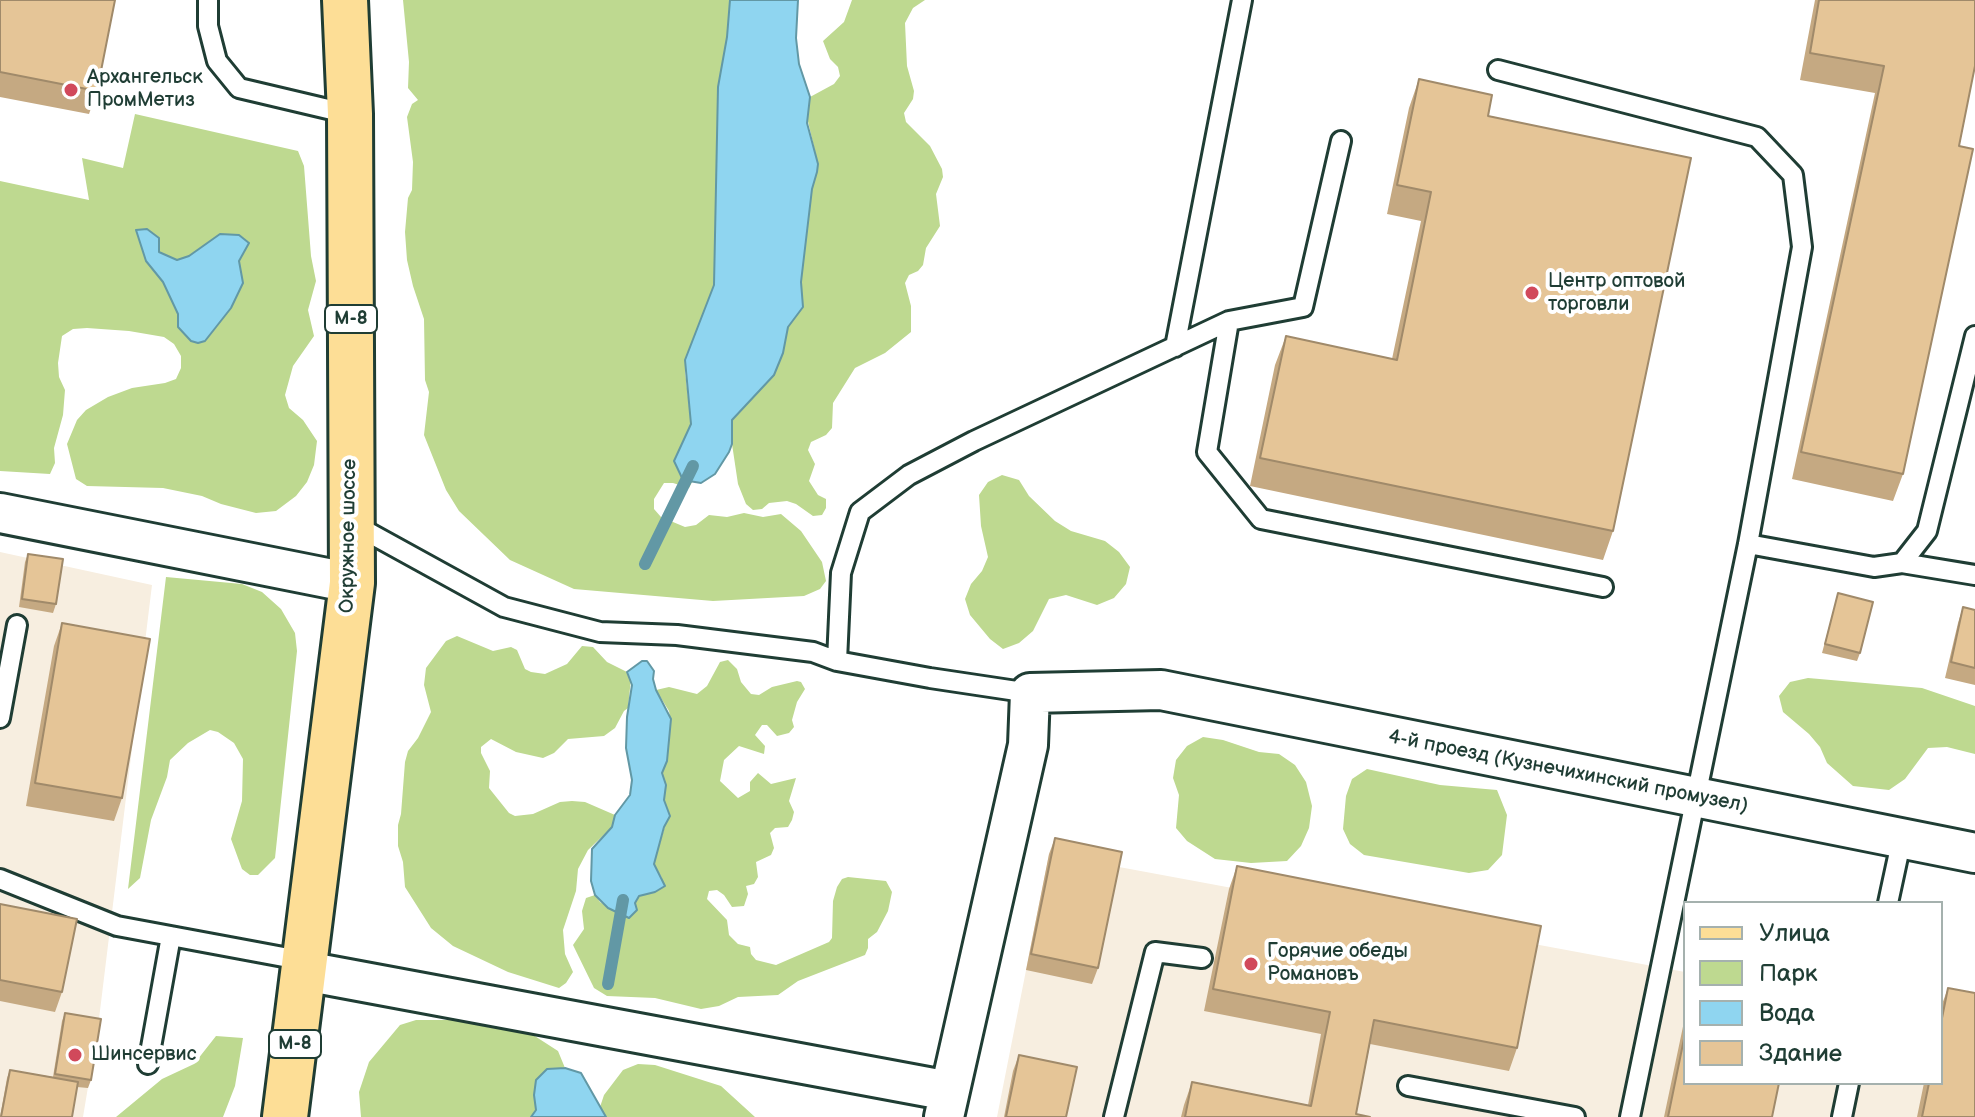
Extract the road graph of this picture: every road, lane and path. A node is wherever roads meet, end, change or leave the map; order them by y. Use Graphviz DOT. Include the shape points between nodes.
graph roads {
  1 [pos="208,0"];
  2 [pos="345,0"];
  3 [pos="1242,0"];
  4 [pos="1498,70"];
  5 [pos="350,114"];
  6 [pos="1341,141"];
  7 [pos="1229,321"];
  8 [pos="1975,336"];
  9 [pos="1175,347"];
  10 [pos="0,513"];
  11 [pos="351,523"];
  12 [pos="1748,544"];
  13 [pos="1902,563"];
  14 [pos="1975,575"];
  15 [pos="352,583"];
  16 [pos="1603,587"];
  17 [pos="17,625"];
  18 [pos="837,661"];
  19 [pos="1030,693"];
  20 [pos="0,718"];
  21 [pos="1696,797"];
  22 [pos="1902,838"];
  23 [pos="1975,853"];
  24 [pos="0,879"];
  25 [pos="1888,901"];
  26 [pos="171,936"];
  27 [pos="1202,958"];
  28 [pos="306,966"];
  29 [pos="148,1064"];
  30 [pos="1849,1085"];
  31 [pos="1408,1086"];
  32 [pos="947,1104"];
  33 [pos="285,1117"];
  34 [pos="1114,1117"];
  35 [pos="1575,1117"];
  36 [pos="1630,1117"];
  37 [pos="1842,1117"];
  1 -- 5 [label="lane" via="217,61 239,88"];
  2 -- 5 [label="main road, Окружное шоссе / М-8"];
  3 -- 9 [label="lane"];
  4 -- 12 [label="lane" via="1757,137 1793,175 1802,247"];
  5 -- 11 [label="main road, Окружное шоссе / М-8"];
  6 -- 7 [label="lane" via="1303,307"];
  7 -- 9 [label="lane"];
  7 -- 16 [label="lane" via="1207,452 1261,519"];
  8 -- 13 [label="lane" via="1927,531"];
  9 -- 18 [label="lane" via="909,475 860,512 841,573"];
  10 -- 15 [label="street"];
  11 -- 15 [label="main road, Окружное шоссе / М-8"];
  11 -- 18 [label="lane" via="504,607 600,632 677,635 813,652"];
  12 -- 13 [label="lane" via="1874,567"];
  12 -- 21 [label="lane"];
  13 -- 14 [label="lane"];
  15 -- 28 [label="main road, Окружное шоссе / М-8"];
  17 -- 20 [label="lane"];
  18 -- 19 [label="lane"];
  19 -- 21 [label="street, 4-й проезд (Кузнечихинский промузел)" via="1161,690"];
  19 -- 32 [label="street" via="1028,745"];
  21 -- 22 [label="street, 4-й проезд (Кузнечихинский промузел)"];
  21 -- 36 [label="lane"];
  22 -- 23 [label="street, 4-й проезд (Кузнечихинский промузел)"];
  22 -- 25 [label="lane"];
  24 -- 26 [label="lane" via="117,926"];
  26 -- 28 [label="lane"];
  26 -- 29 [label="lane"];
  27 -- 34 [label="lane" via="1155,952"];
  28 -- 32 [label="street"];
  28 -- 33 [label="main road, Окружное шоссе / М-8"];
  30 -- 37 [label="lane"];
  31 -- 35 [label="lane"];
}
